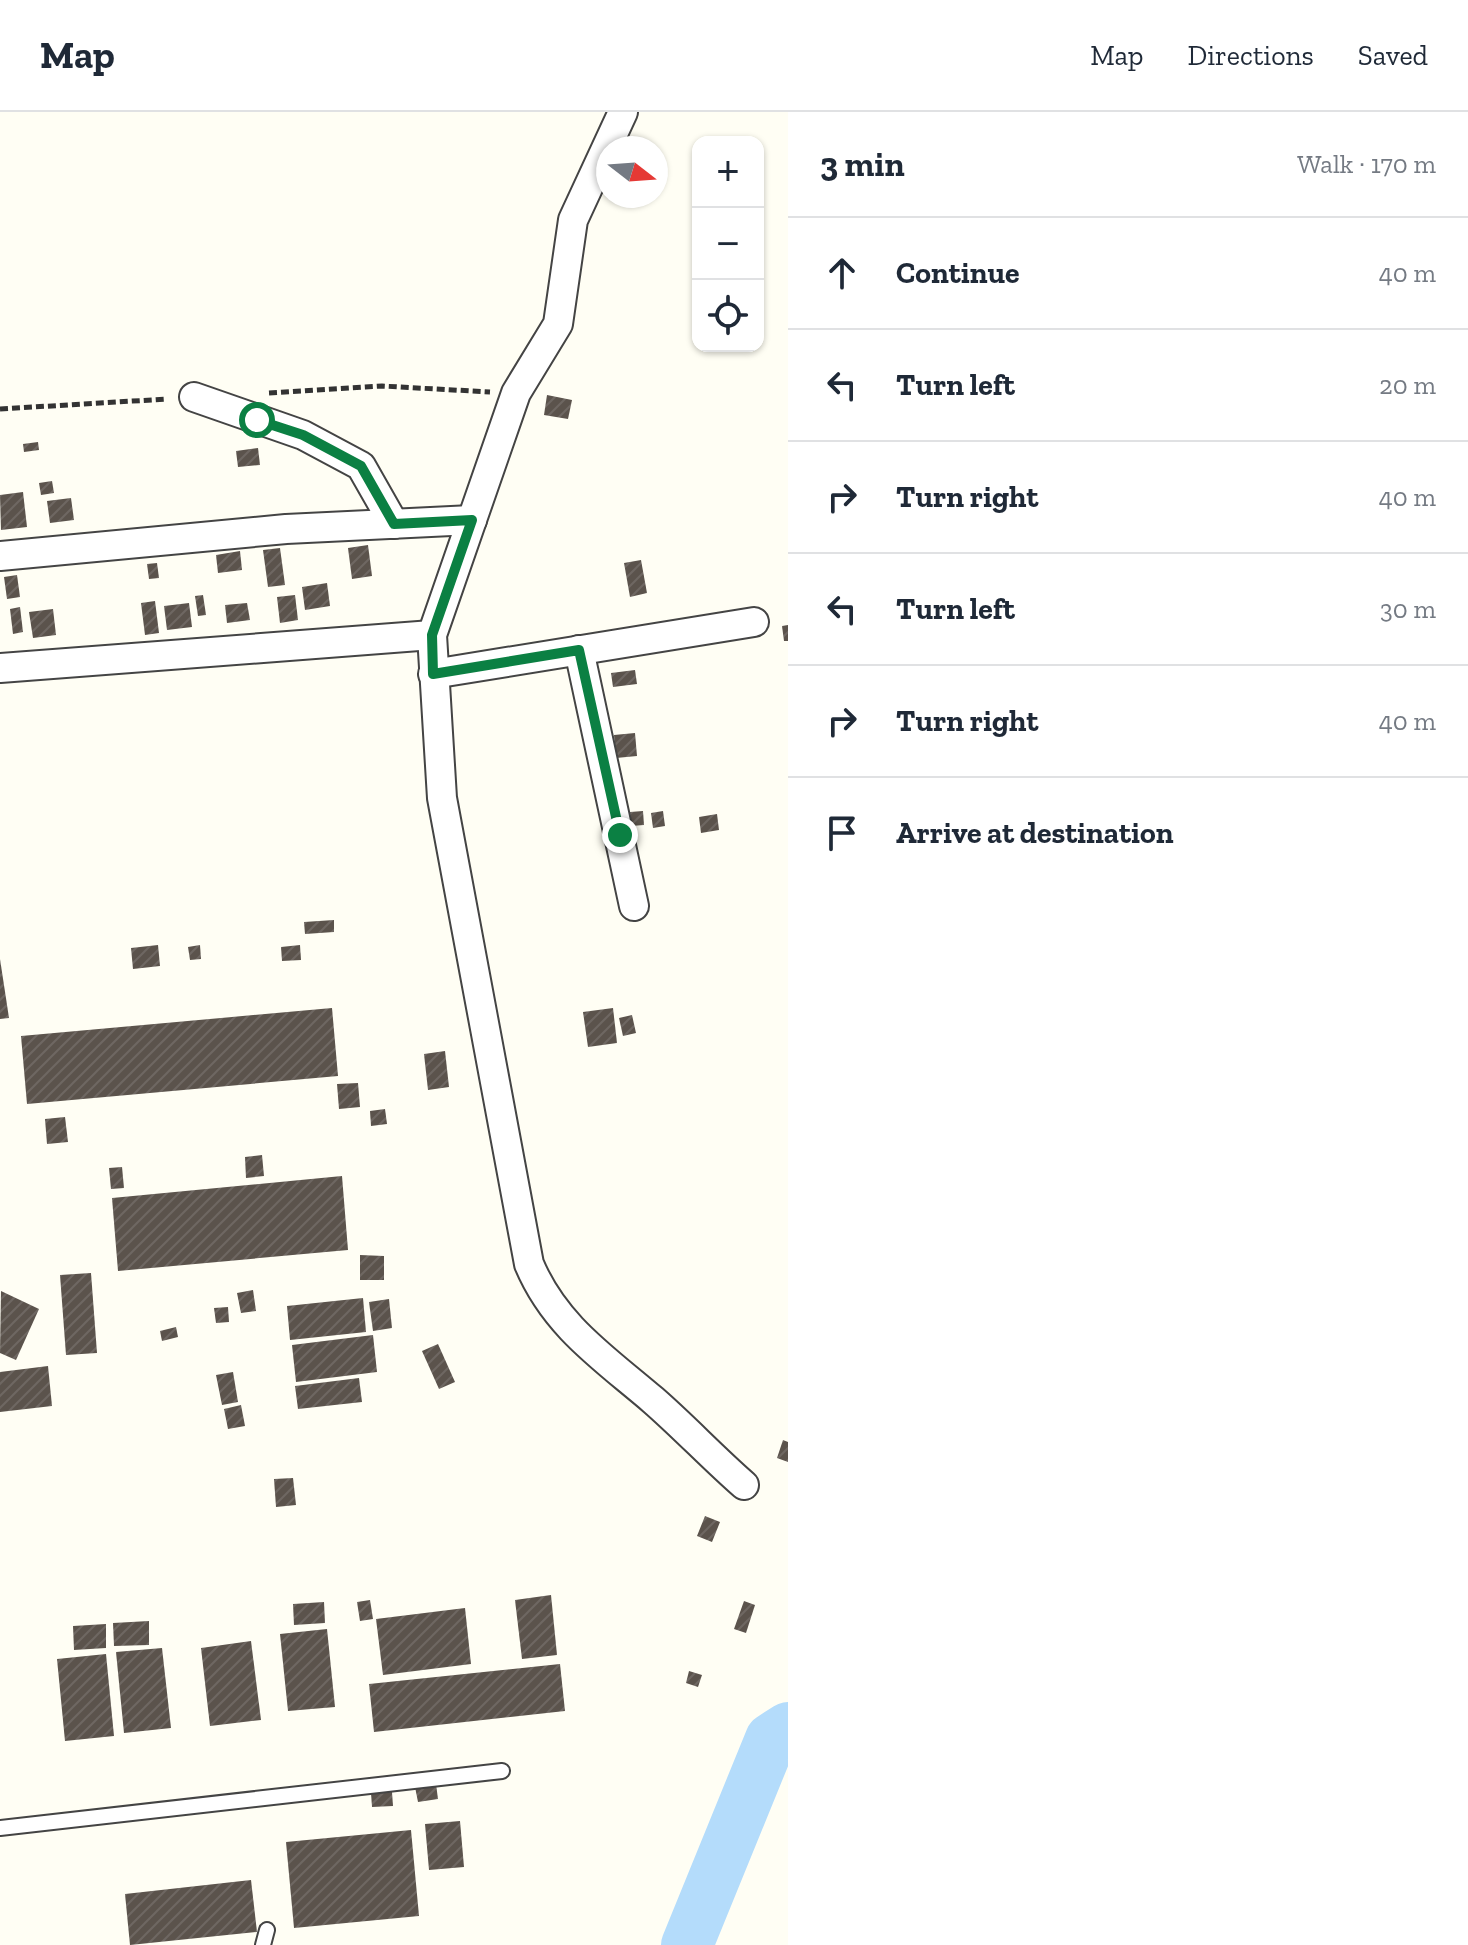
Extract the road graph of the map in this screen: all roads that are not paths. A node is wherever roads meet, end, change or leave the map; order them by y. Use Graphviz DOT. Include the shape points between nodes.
graph roads {
  1 [pos="623,112"];
  2 [pos="194,397"];
  3 [pos="472,520"];
  4 [pos="394,524"];
  5 [pos="0,556"];
  6 [pos="754,622"];
  7 [pos="432,635"];
  8 [pos="579,650"];
  9 [pos="0,668"];
  10 [pos="433,674"];
  11 [pos="634,906"];
  12 [pos="744,1485"];
  13 [pos="502,1771"];
  14 [pos="0,1828"];
  1 -- 3 [label="street" via="573,220 558,324 516,393"];
  2 -- 4 [label="street" via="303,435 361,466"];
  3 -- 4 [label="street"];
  3 -- 7 [label="street"];
  4 -- 5 [label="street"];
  6 -- 8 [label="street"];
  7 -- 9 [label="street"];
  7 -- 10 [label="street"];
  8 -- 10 [label="street"];
  8 -- 11 [label="street"];
  10 -- 12 [label="street" via="452,860 529,1264 551,1308 575,1336"];
  13 -- 14 [label="lane"];
}
